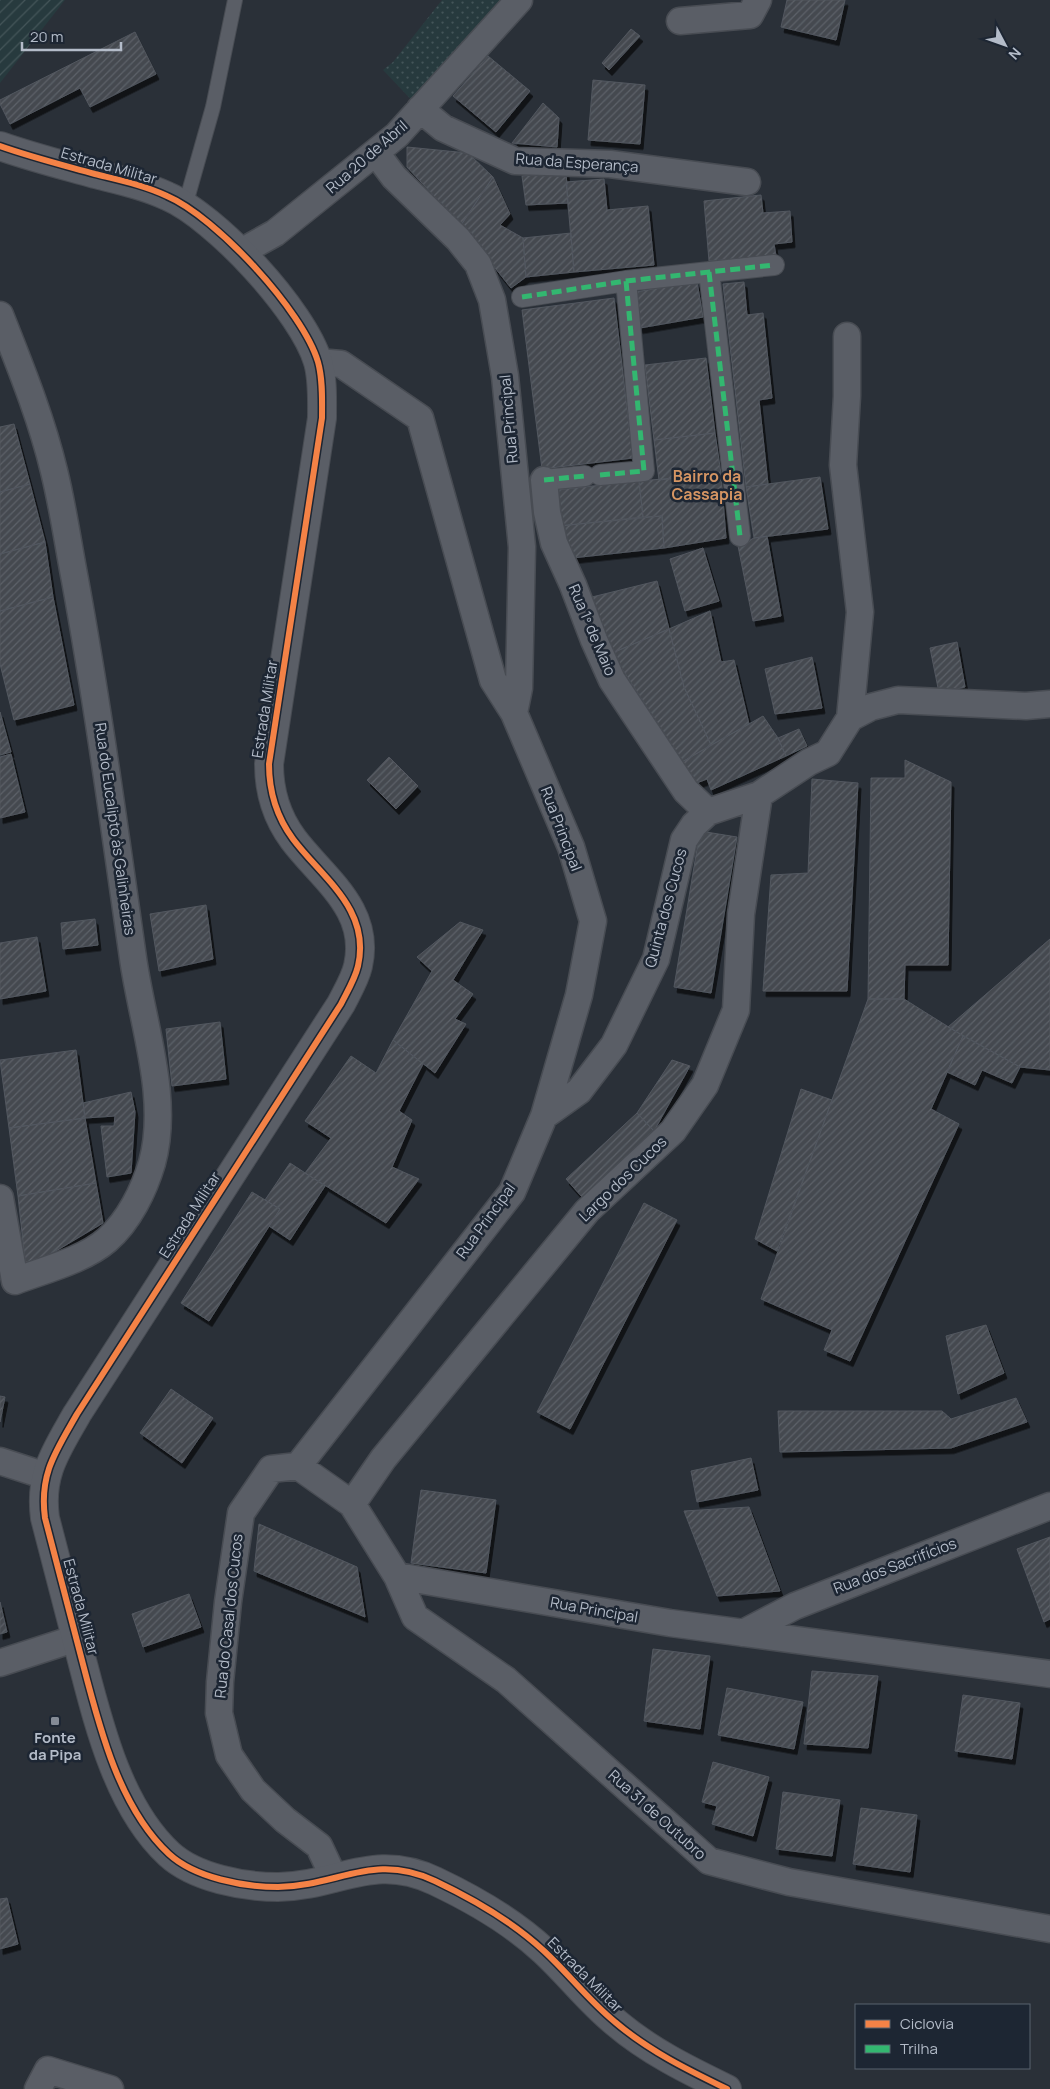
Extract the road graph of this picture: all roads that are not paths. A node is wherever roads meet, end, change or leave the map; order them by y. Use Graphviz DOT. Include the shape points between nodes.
graph roads {
  1 [pos="235,0"];
  2 [pos="519,0"];
  3 [pos="758,0"];
  4 [pos="680,20"];
  5 [pos="420,109"];
  6 [pos="0,146"];
  7 [pos="376,153"];
  8 [pos="747,182"];
  9 [pos="186,206"];
  10 [pos="241,252"];
  11 [pos="774,265"];
  12 [pos="709,272"];
  13 [pos="626,281"];
  14 [pos="522,297"];
  15 [pos="0,315"];
  16 [pos="847,336"];
  17 [pos="318,362"];
  18 [pos="544,480"];
  19 [pos="740,536"];
  20 [pos="1050,704"];
  21 [pos="514,713"];
  22 [pos="850,718"];
  23 [pos="759,795"];
  24 [pos="708,812"];
  25 [pos="544,1116"];
  26 [pos="0,1198"];
  27 [pos="0,1461"];
  28 [pos="298,1466"];
  29 [pos="46,1476"];
  30 [pos="352,1504"];
  31 [pos="1050,1506"];
  32 [pos="397,1576"];
  33 [pos="743,1633"];
  34 [pos="77,1638"];
  35 [pos="0,1663"];
  36 [pos="1050,1674"];
  37 [pos="334,1878"];
  38 [pos="1050,1929"];
  39 [pos="38,2089"];
  40 [pos="110,2089"];
  41 [pos="727,2089"];
  1 -- 9 [label="lane" via="213,107"];
  2 -- 5 [label="street, Rua 20 de Abril"];
  3 -- 4 [label="street" via="750,15"];
  5 -- 7 [label="street, Rua 20 de Abril"];
  5 -- 8 [label="street, Rua da Esperança" via="443,128 515,161 610,164"];
  6 -- 9 [label="street, Estrada Militar" via="36,159 146,187"];
  7 -- 10 [label="street, Rua 20 de Abril" via="275,233"];
  7 -- 21 [label="street, Rua Principal" via="394,178 458,239 478,264 492,300 505,376 522,548 518,688"];
  9 -- 10 [label="street, Estrada Militar"];
  10 -- 17 [label="street, Estrada Militar" via="298,321"];
  11 -- 12 [label="street"];
  12 -- 13 [label="street"];
  12 -- 19 [label="street"];
  13 -- 14 [label="street"];
  13 -- 18 [label="street" via="644,471"];
  15 -- 26 [label="street, Rua do Eucalipto às Galinheiras" via="30,390 54,471 93,676 134,964 158,1090 153,1162 140,1195 107,1240 87,1253 15,1281"];
  16 -- 22 [label="street" via="843,465 860,612"];
  17 -- 21 [label="street" via="341,364 420,418 493,680"];
  17 -- 29 [label="street, Estrada Militar" via="322,418 269,764 269,785 273,802 293,839 350,906 357,931 358,966 341,1004 77,1414"];
  18 -- 24 [label="street, Rua 1º de Maio" via="554,543 612,680 686,791"];
  20 -- 22 [label="street" via="1026,706 898,700 872,707"];
  21 -- 25 [label="street, Rua Principal" via="571,847 593,921 579,995"];
  22 -- 23 [label="street, Quinta dos Cucos" via="828,753"];
  23 -- 24 [label="street, Quinta dos Cucos"];
  23 -- 30 [label="street, Largo dos Cucos" via="741,914 736,1010 705,1085 673,1131 587,1211 383,1460"];
  24 -- 25 [label="street, Quinta dos Cucos" via="684,840 656,959 614,1045 579,1090"];
  25 -- 28 [label="street, Rua Principal" via="512,1192"];
  27 -- 29 [label="street"];
  28 -- 30 [label="street"];
  28 -- 37 [label="street, Rua do Casal dos Cucos" via="271,1469 241,1513 228,1602 219,1713 229,1754 254,1790 319,1846"];
  29 -- 34 [label="street, Estrada Militar" via="42,1500 45,1518"];
  30 -- 32 [label="street"];
  31 -- 33 [label="street, Rua dos Sacrifícios" via="794,1606"];
  32 -- 33 [label="street, Rua Principal"];
  32 -- 38 [label="street, Rua 31 de Outubro" via="415,1617 506,1680 709,1861 789,1882"];
  33 -- 36 [label="street, Rua Principal"];
  34 -- 35 [label="street"];
  34 -- 37 [label="street, Estrada Militar" via="94,1707 116,1768 132,1804 170,1855 209,1876 232,1882 261,1886 303,1885"];
  37 -- 41 [label="street, Estrada Militar" via="367,1870 399,1869 433,1880 473,1901 528,1937 594,2004 630,2034 672,2061"];
  39 -- 40 [label="street" via="48,2070"];
}
